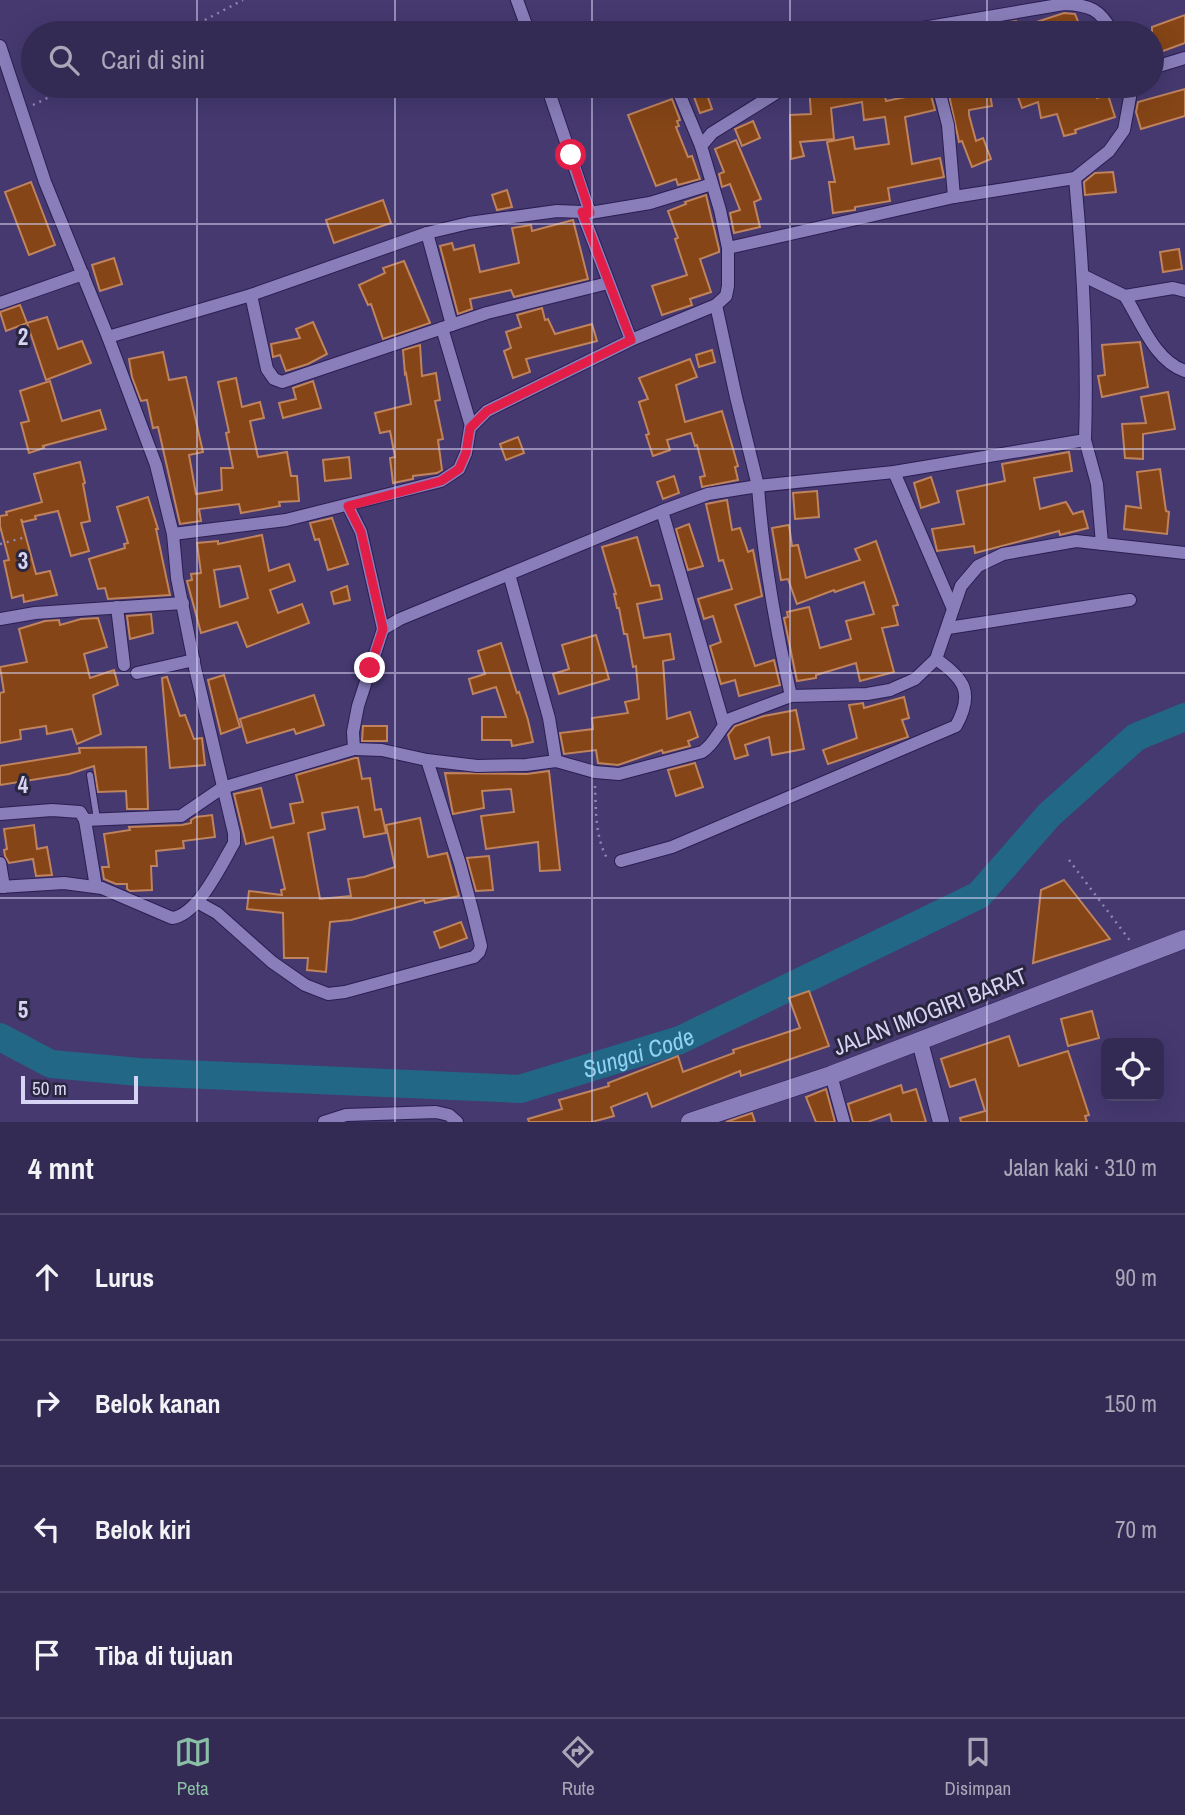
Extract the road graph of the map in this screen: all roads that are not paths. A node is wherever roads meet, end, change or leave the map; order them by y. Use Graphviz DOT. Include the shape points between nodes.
graph roads {
  1 [pos="517,0"];
  2 [pos="1059,3"];
  3 [pos="525,21"];
  4 [pos="968,21"];
  5 [pos="1105,21"];
  6 [pos="0,46"];
  7 [pos="1185,58"];
  8 [pos="1164,64"];
  9 [pos="551,98"];
  10 [pos="681,98"];
  11 [pos="768,98"];
  12 [pos="941,98"];
  13 [pos="1130,98"];
  14 [pos="701,146"];
  15 [pos="1075,178"];
  16 [pos="712,184"];
  17 [pos="954,197"];
  18 [pos="586,213"];
  19 [pos="427,233"];
  20 [pos="728,248"];
  21 [pos="83,274"];
  22 [pos="1084,276"];
  23 [pos="608,283"];
  24 [pos="1185,291"];
  25 [pos="251,295"];
  26 [pos="1125,296"];
  27 [pos="0,303"];
  28 [pos="716,305"];
  29 [pos="447,327"];
  30 [pos="108,337"];
  31 [pos="631,340"];
  32 [pos="1185,371"];
  33 [pos="471,426"];
  34 [pos="1085,440"];
  35 [pos="894,472"];
  36 [pos="758,486"];
  37 [pos="348,506"];
  38 [pos="662,511"];
  39 [pos="173,534"];
  40 [pos="1102,544"];
  41 [pos="1185,552"];
  42 [pos="509,574"];
  43 [pos="1130,600"];
  44 [pos="183,603"];
  45 [pos="117,607"];
  46 [pos="953,609"];
  47 [pos="0,619"];
  48 [pos="948,628"];
  49 [pos="383,629"];
  50 [pos="936,659"];
  51 [pos="194,660"];
  52 [pos="124,664"];
  53 [pos="137,673"];
  54 [pos="791,696"];
  55 [pos="724,724"];
  56 [pos="354,749"];
  57 [pos="426,760"];
  58 [pos="556,761"];
  59 [pos="90,775"];
  60 [pos="222,788"];
  61 [pos="0,814"];
  62 [pos="91,820"];
  63 [pos="621,861"];
  64 [pos="0,863"];
  65 [pos="2,887"];
  66 [pos="96,887"];
  67 [pos="197,902"];
  68 [pos="1185,939"];
  69 [pos="920,1042"];
  70 [pos="831,1075"];
  71 [pos="324,1122"];
  72 [pos="457,1122"];
  73 [pos="690,1122"];
  74 [pos="844,1122"];
  75 [pos="941,1122"];
  1 -- 3 [label="street"];
  2 -- 4 [label="street"];
  2 -- 5 [label="street" via="1083,5 1098,11"];
  6 -- 21 [label="street" via="45,182"];
  7 -- 8 [label="street"];
  9 -- 18 [label="street"];
  10 -- 14 [label="street"];
  11 -- 14 [label="street" via="712,133"];
  12 -- 17 [label="street"];
  13 -- 15 [label="street" via="1124,130 1109,151"];
  14 -- 16 [label="street"];
  15 -- 17 [label="street"];
  15 -- 22 [label="street"];
  16 -- 18 [label="street" via="650,203"];
  16 -- 20 [label="street"];
  17 -- 20 [label="street"];
  18 -- 19 [label="street" via="557,211"];
  18 -- 23 [label="street"];
  19 -- 25 [label="street"];
  19 -- 29 [label="street"];
  20 -- 28 [label="street" via="726,296"];
  21 -- 27 [label="street"];
  21 -- 30 [label="street"];
  22 -- 26 [label="street"];
  22 -- 34 [label="street"];
  23 -- 29 [label="street"];
  23 -- 31 [label="street"];
  24 -- 26 [label="street" via="1173,288"];
  25 -- 29 [label="street" via="267,369 282,382"];
  25 -- 30 [label="street"];
  26 -- 32 [label="street" via="1159,353 1172,367"];
  28 -- 31 [label="street"];
  28 -- 36 [label="street"];
  29 -- 33 [label="street"];
  30 -- 39 [label="street" via="156,465"];
  31 -- 33 [label="street" via="487,411"];
  33 -- 37 [label="street" via="466,453 451,475"];
  34 -- 35 [label="street"];
  34 -- 40 [label="street" via="1097,484"];
  35 -- 36 [label="street"];
  35 -- 46 [label="street"];
  36 -- 38 [label="street" via="708,494"];
  36 -- 54 [label="street" via="770,597"];
  37 -- 39 [label="street" via="286,520"];
  37 -- 49 [label="street" via="361,532"];
  38 -- 42 [label="street"];
  38 -- 55 [label="street"];
  39 -- 44 [label="street"];
  40 -- 41 [label="street"];
  40 -- 46 [label="street" via="1076,541 1003,554 978,566 961,586"];
  42 -- 49 [label="street"];
  42 -- 58 [label="street" via="549,718"];
  43 -- 48 [label="street"];
  44 -- 45 [label="street"];
  44 -- 51 [label="street"];
  45 -- 47 [label="street"];
  45 -- 52 [label="street"];
  46 -- 48 [label="street"];
  48 -- 50 [label="street"];
  49 -- 56 [label="street" via="358,706"];
  50 -- 54 [label="street" via="915,679 890,690"];
  50 -- 63 [label="street" via="957,674 965,689 963,713 956,726 672,847"];
  51 -- 53 [label="street"];
  51 -- 60 [label="street"];
  54 -- 55 [label="street"];
  55 -- 58 [label="street" via="702,752 619,774"];
  56 -- 57 [label="street"];
  56 -- 60 [label="street"];
  57 -- 58 [label="street" via="477,766"];
  57 -- 67 [label="street" via="473,913 481,946 474,957 328,994 305,985 272,962 217,913"];
  59 -- 62 [label="lane"];
  60 -- 62 [label="street" via="181,816"];
  60 -- 67 [label="street" via="234,843"];
  61 -- 62 [label="street" via="71,810"];
  62 -- 66 [label="street"];
  64 -- 65 [label="street"];
  65 -- 66 [label="street" via="65,883"];
  66 -- 67 [label="street" via="172,918 181,917"];
  68 -- 69 [label="main road, JALAN IMOGIRI BARAT"];
  69 -- 70 [label="main road, JALAN IMOGIRI BARAT"];
  69 -- 75 [label="street"];
  70 -- 73 [label="main road, JALAN IMOGIRI BARAT"];
  70 -- 74 [label="street"];
  71 -- 72 [label="street" via="346,1115 436,1112"];
}
